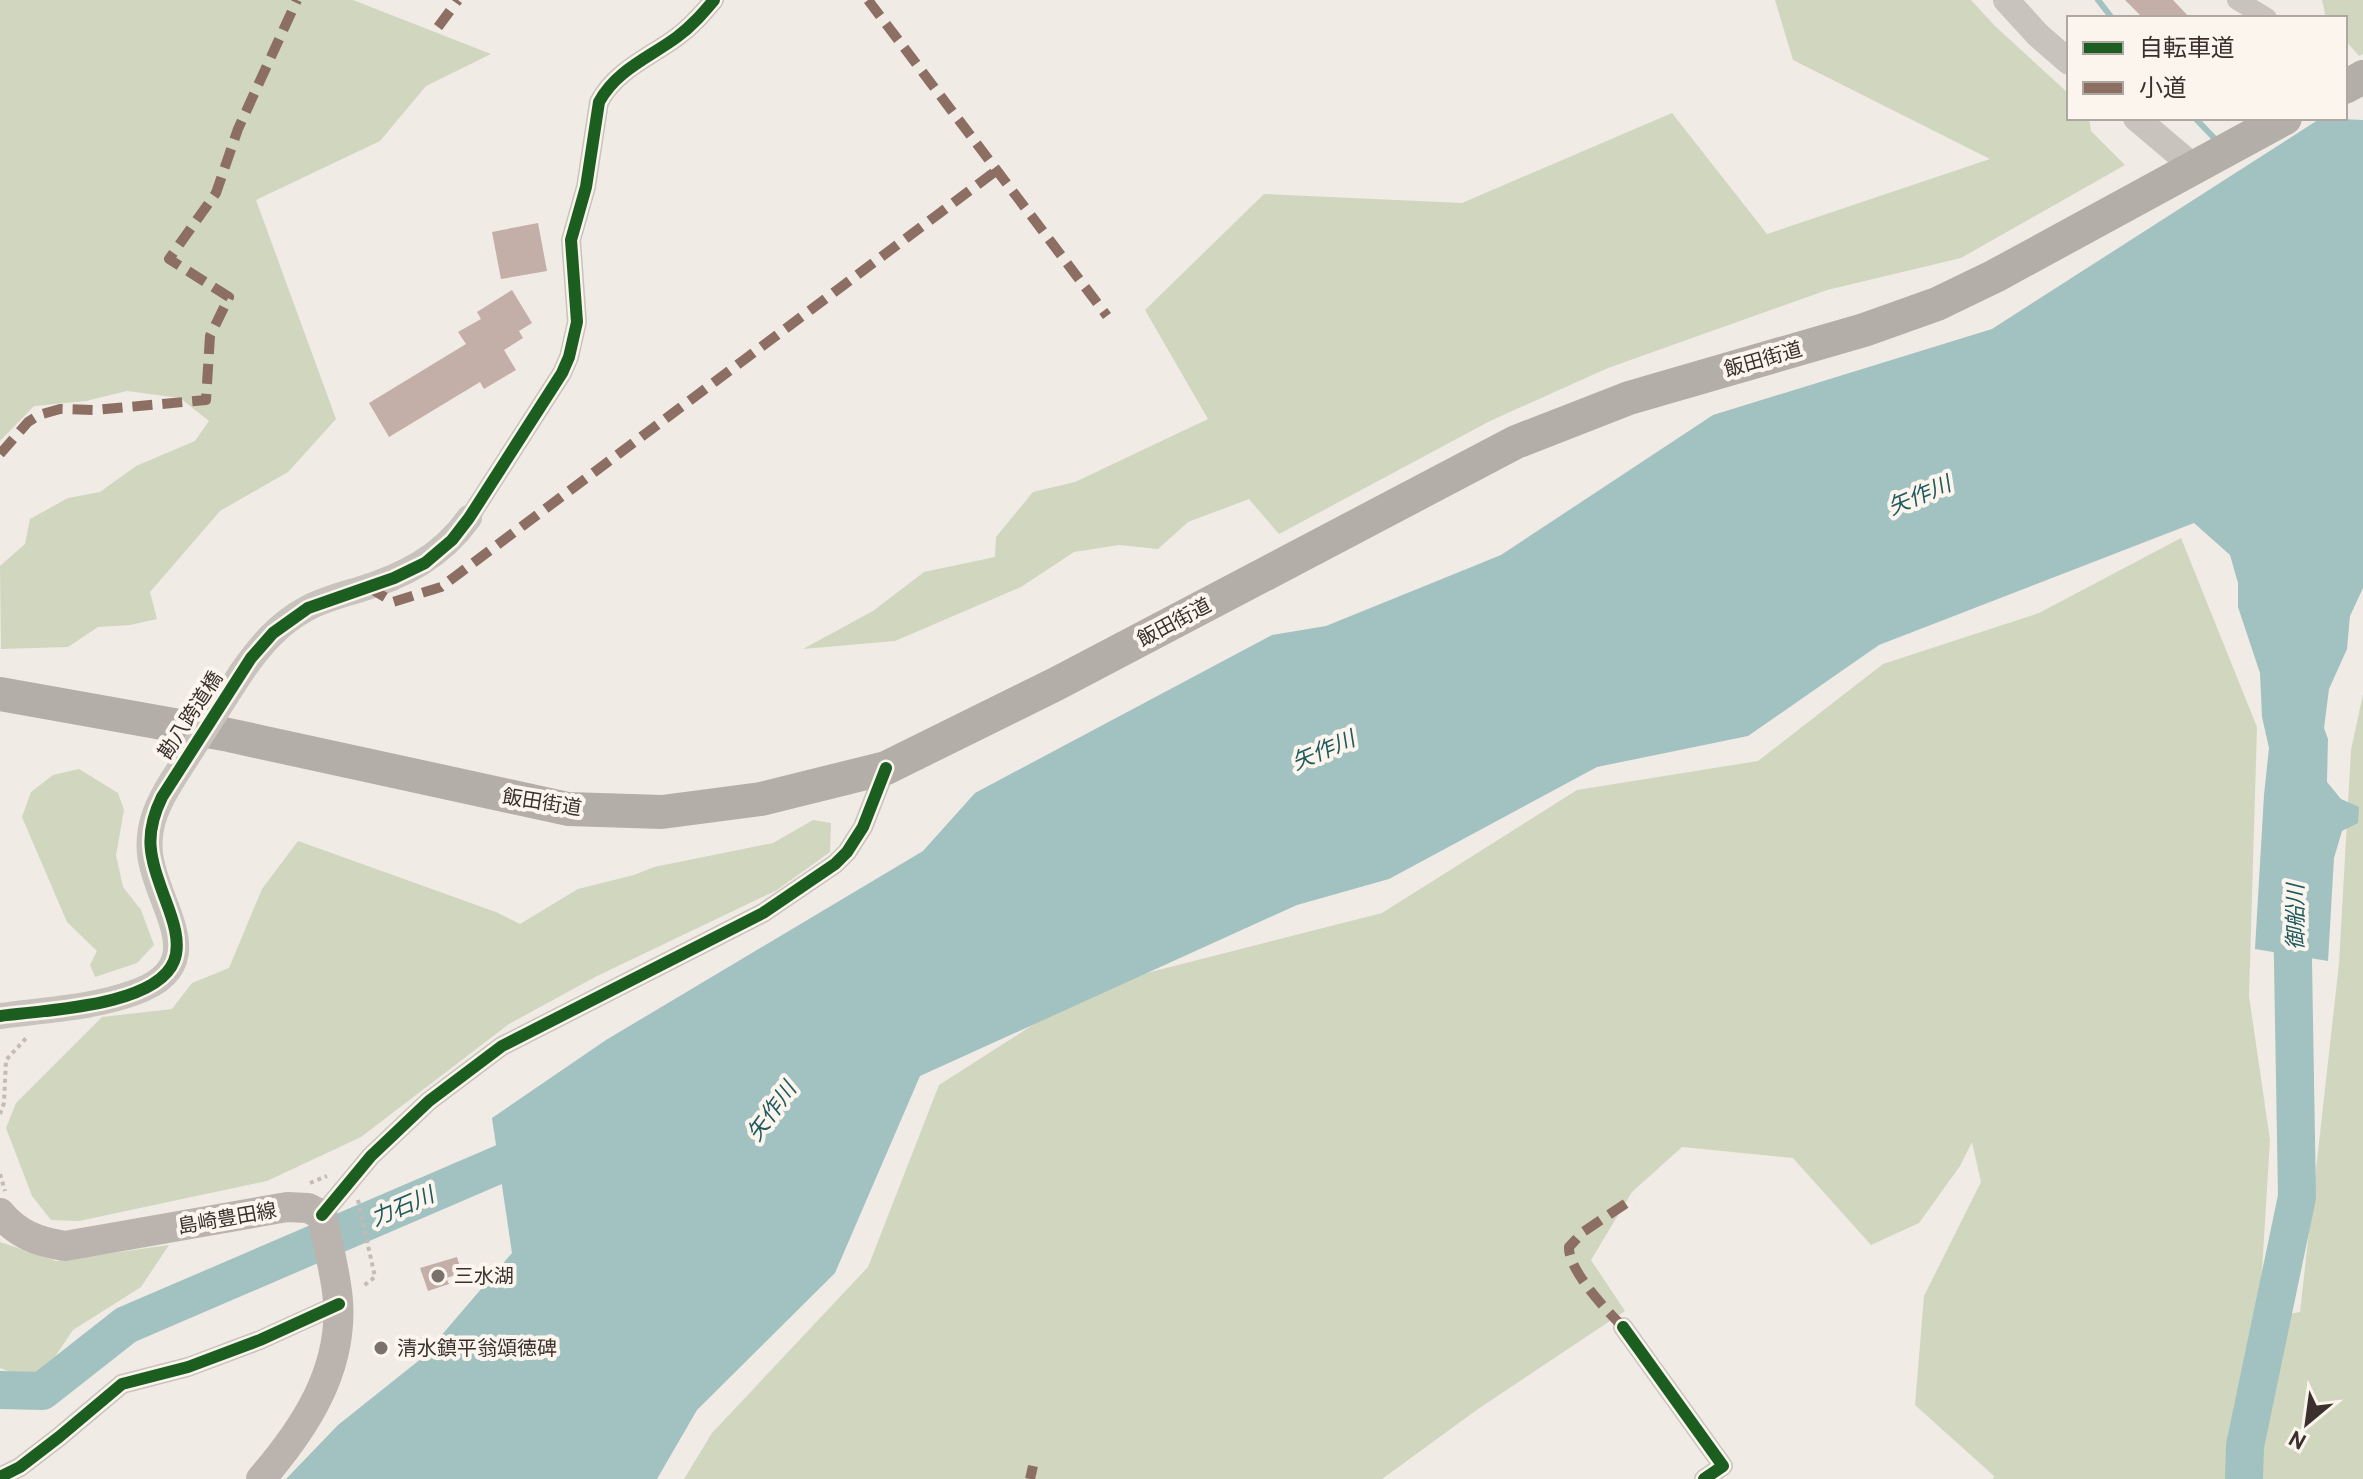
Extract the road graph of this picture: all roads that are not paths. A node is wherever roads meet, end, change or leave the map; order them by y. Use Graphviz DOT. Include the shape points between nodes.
graph roads {
  1 [pos="714,0"];
  2 [pos="2006,0"];
  3 [pos="2237,0"];
  4 [pos="2264,16"];
  5 [pos="2067,60"];
  6 [pos="2139,120"];
  7 [pos="2281,120"];
  8 [pos="2201,164"];
  9 [pos="469,518"];
  10 [pos="0,694"];
  11 [pos="886,768"];
  12 [pos="0,1016"];
  13 [pos="0,1213"];
  14 [pos="322,1215"];
  15 [pos="338,1300"];
  16 [pos="1623,1327"];
  17 [pos="0,1477"];
  18 [pos="261,1479"];
  19 [pos="1704,1479"];
  1 -- 9 [label="street" via="687,29 604,91 571,240 577,322 569,357"];
  2 -- 5 [label="street"];
  3 -- 4 [label="street"];
  6 -- 8 [label="street"];
  7 -- 8 [label="highway, 飯田街道"];
  8 -- 11 [label="highway, 飯田街道" via="1937,304 1629,398 1516,442"];
  9 -- 12 [label="street, 勘八跨道橋, bridge" via="425,563 294,616 260,646 241,673 155,811 150,857 177,944 169,971 132,994 95,1004"];
  10 -- 11 [label="highway, 飯田街道" via="224,734 568,809 662,812 761,799"];
  11 -- 14 [label="street" via="863,827 835,864 763,913 502,1046 419,1110 371,1156"];
  13 -- 14 [label="main road, 島崎豊田線" via="25,1235 65,1246 287,1207"];
  14 -- 15 [label="main road"];
  15 -- 17 [label="street" via="260,1340 122,1384 20,1467"];
  15 -- 18 [label="main road" via="330,1368 305,1424"];
  16 -- 19 [label="street" via="1723,1466"];
}
